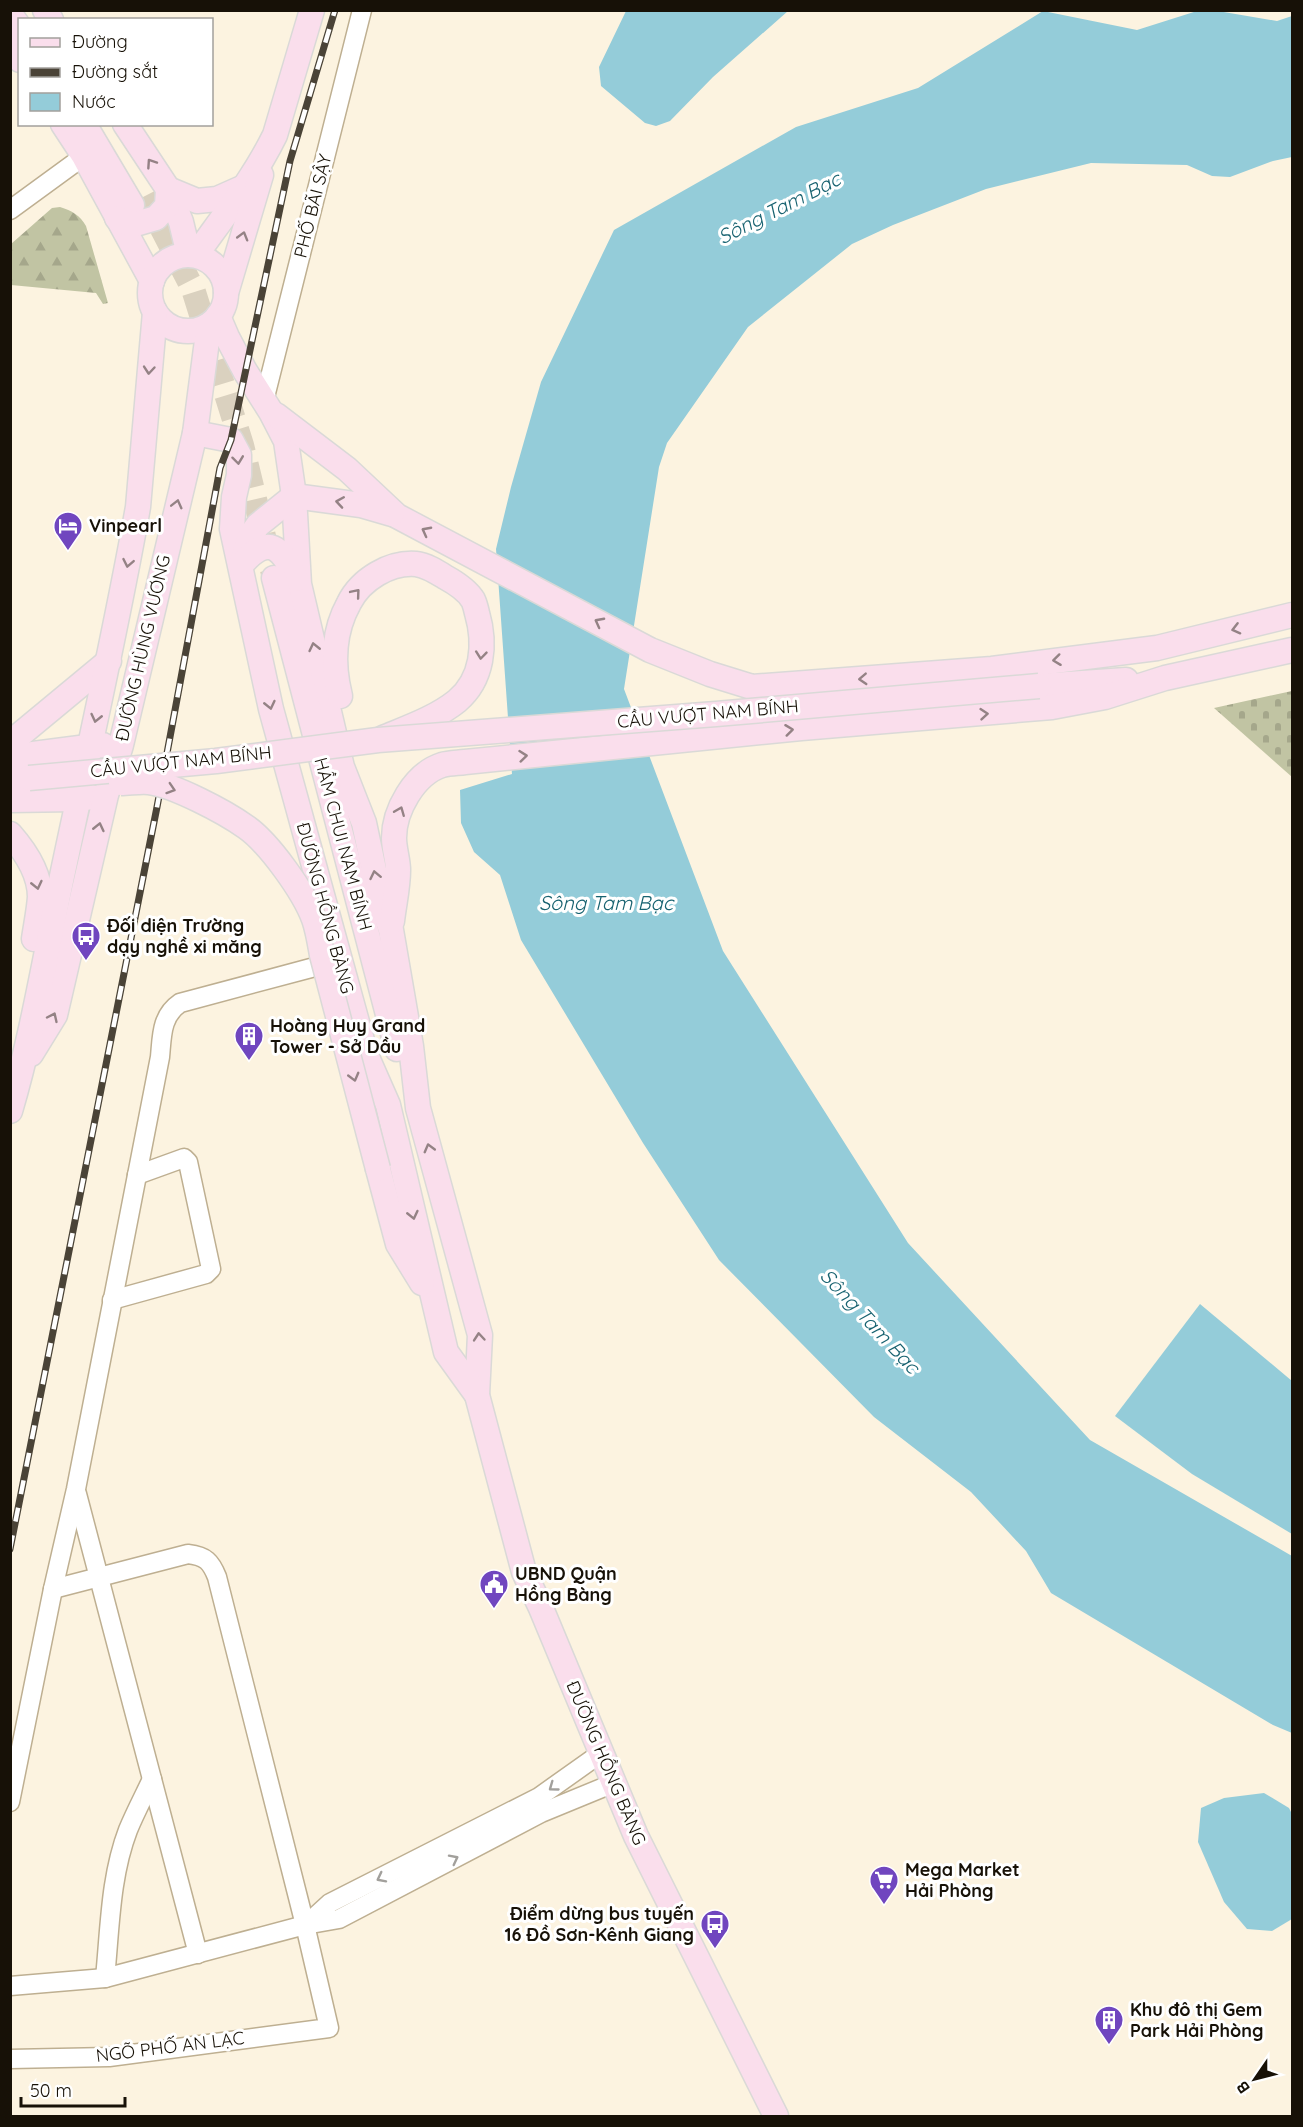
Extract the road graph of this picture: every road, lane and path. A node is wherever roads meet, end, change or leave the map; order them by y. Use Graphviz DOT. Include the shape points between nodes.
graph roads {
  1 [pos="312,10"];
  2 [pos="362,10"];
  3 [pos="64,126"];
  4 [pos="85,126"];
  5 [pos="98,126"];
  6 [pos="126,126"];
  7 [pos="268,150"];
  8 [pos="84,156"];
  9 [pos="244,186"];
  10 [pos="168,189"];
  11 [pos="132,207"];
  12 [pos="10,210"];
  13 [pos="192,255"];
  14 [pos="152,281"];
  15 [pos="226,292"];
  16 [pos="155,312"];
  17 [pos="214,320"];
  18 [pos="268,407"];
  19 [pos="195,432"];
  20 [pos="294,496"];
  21 [pos="397,516"];
  22 [pos="241,565"];
  23 [pos="299,584"];
  24 [pos="1293,615"];
  25 [pos="1157,648"];
  26 [pos="1293,650"];
  27 [pos="110,661"];
  28 [pos="139,668"];
  29 [pos="1165,678"];
  30 [pos="1039,686"];
  31 [pos="752,687"];
  32 [pos="756,734"];
  33 [pos="378,740"];
  34 [pos="10,743"];
  35 [pos="121,745"];
  36 [pos="90,746"];
  37 [pos="10,757"];
  38 [pos="20,778"];
  39 [pos="106,795"];
  40 [pos="78,799"];
  41 [pos="10,800"];
  42 [pos="364,823"];
  43 [pos="10,834"];
  44 [pos="391,930"];
  45 [pos="311,968"];
  46 [pos="38,989"];
  47 [pos="23,1067"];
  48 [pos="388,1105"];
  49 [pos="418,1108"];
  50 [pos="10,1111"];
  51 [pos="136,1175"];
  52 [pos="432,1299"];
  53 [pos="112,1300"];
  54 [pos="477,1395"];
  55 [pos="76,1489"];
  56 [pos="99,1577"];
  57 [pos="53,1589"];
  58 [pos="601,1753"];
  59 [pos="152,1779"];
  60 [pos="614,1783"];
  61 [pos="10,1802"];
  62 [pos="305,1925"];
  63 [pos="198,1954"];
  64 [pos="105,1978"];
  65 [pos="10,1986"];
  66 [pos="10,2059"];
  67 [pos="776,2116"];
  1 -- 7 [label="main road"];
  2 -- 18 [label="street, PHỐ BÃI SẬY"];
  3 -- 8 [label="main road"];
  4 -- 11 [label="main road"];
  5 -- 11 [label="main road"];
  10 -- 6 [label="main road, one-way"];
  7 -- 9 [label="main road"];
  15 -- 7 [label="main road, one-way"];
  8 -- 11 [label="main road"];
  8 -- 12 [label="street"];
  9 -- 10 [label="main road" via="217,199 196,201"];
  9 -- 13 [label="main road"];
  10 -- 11 [label="main road" via="167,206 156,218 132,225"];
  10 -- 13 [label="main road"];
  11 -- 14 [label="main road"];
  13 -- 14 [label="main road" via="173,257"];
  13 -- 15 [label="main road" via="205,259 220,273"];
  14 -- 16 [label="main road" via="150,292"];
  15 -- 17 [label="main road" via="224,305"];
  16 -- 17 [label="main road" via="179,330 190,331"];
  16 -- 27 [label="main road, ĐƯỜNG HÙNG VƯƠNG, one-way" via="138,507"];
  17 -- 18 [label="main road, ĐƯỜNG HỒNG BÀNG"];
  17 -- 19 [label="main road, ĐƯỜNG HÙNG VƯƠNG"];
  18 -- 20 [label="main road, ĐƯỜNG HỒNG BÀNG" via="286,441"];
  18 -- 21 [label="main road" via="347,469"];
  19 -- 22 [label="main road, one-way" via="231,440 238,455 232,529"];
  28 -- 19 [label="main road, ĐƯỜNG HÙNG VƯƠNG, one-way"];
  21 -- 20 [label="main road, one-way" via="361,505"];
  20 -- 22 [label="main road, ĐƯỜNG HỒNG BÀNG" via="258,525 250,536"];
  20 -- 23 [label="main road, ĐƯỜNG HỒNG BÀNG"];
  31 -- 21 [label="main road, one-way" via="650,650"];
  22 -- 23 [label="main road" via="259,548 269,547 286,558"];
  22 -- 48 [label="main road, ĐƯỜNG HỒNG BÀNG, one-way" via="271,709 312,862 366,1055"];
  42 -- 23 [label="main road, ĐƯỜNG HỒNG BÀNG, one-way" via="342,767"];
  24 -- 25 [label="main road, one-way"];
  25 -- 30 [label="main road, CẦU VƯỢT NAM BÍNH" via="1123,663"];
  25 -- 31 [label="main road, one-way" via="992,669"];
  26 -- 29 [label="main road"];
  27 -- 28 [label="main road"];
  27 -- 34 [label="main road"];
  27 -- 36 [label="main road, ĐƯỜNG HÙNG VƯƠNG, one-way"];
  28 -- 35 [label="main road, ĐƯỜNG HÙNG VƯƠNG"];
  29 -- 30 [label="main road, CẦU VƯỢT NAM BÍNH"];
  32 -- 29 [label="main road, one-way" via="1052,707 1105,697"];
  30 -- 33 [label="main road, CẦU VƯỢT NAM BÍNH, bridge"];
  31 -- 32 [label="main road" via="735,695 726,710 731,720"];
  44 -- 32 [label="main road, one-way" via="398,870 395,824 402,804 421,779 440,766"];
  33 -- 38 [label="main road, CẦU VƯỢT NAM BÍNH, bridge"];
  42 -- 33 [label="main road, CẦU VƯỢT NAM BÍNH, one-way" via="357,763 335,674 335,651 343,613 353,595 392,565 418,564 459,585 473,601 482,630 480,667 457,701"];
  35 -- 36 [label="main road"];
  35 -- 39 [label="main road, ĐƯỜNG HÙNG VƯƠNG"];
  36 -- 37 [label="main road"];
  36 -- 40 [label="main road, ĐƯỜNG HÙNG VƯƠNG"];
  38 -- 52 [label="main road, one-way, bridge" via="76,783 150,782 194,798 246,827 272,852 314,920 398,1244"];
  39 -- 40 [label="main road"];
  47 -- 39 [label="main road, ĐƯỜNG HÙNG VƯƠNG, one-way" via="56,1015"];
  40 -- 41 [label="main road"];
  40 -- 46 [label="main road, ĐƯỜNG HÙNG VƯƠNG"];
  44 -- 42 [label="main road, ĐƯỜNG HỒNG BÀNG, one-way"];
  43 -- 46 [label="main road, one-way" via="34,871 40,896 33,946"];
  44 -- 49 [label="main road, ĐƯỜNG HỒNG BÀNG"];
  45 -- 51 [label="street" via="180,1003 172,1009 164,1022"];
  46 -- 47 [label="main road, ĐƯỜNG HÙNG VƯƠNG"];
  47 -- 50 [label="main road, ĐƯỜNG HÙNG VƯƠNG"];
  48 -- 49 [label="main road, HẦM CHUI NAM BÍNH" via="381,1053 267,580 394,1039"];
  48 -- 52 [label="main road, ĐƯỜNG HỒNG BÀNG, one-way"];
  54 -- 49 [label="main road, ĐƯỜNG HỒNG BÀNG, one-way" via="480,1335"];
  51 -- 53 [label="street"];
  51 -- 53 [label="street" via="177,1159 188,1162 210,1269 207,1274"];
  52 -- 54 [label="main road, ĐƯỜNG HỒNG BÀNG" via="446,1352"];
  53 -- 55 [label="street"];
  54 -- 58 [label="main road, ĐƯỜNG HỒNG BÀNG" via="524,1572"];
  55 -- 56 [label="street"];
  55 -- 57 [label="street"];
  56 -- 57 [label="street"];
  56 -- 59 [label="street"];
  56 -- 62 [label="street" via="188,1554 202,1555 212,1563"];
  57 -- 61 [label="street"];
  58 -- 60 [label="main road, ĐƯỜNG HỒNG BÀNG"];
  58 -- 62 [label="street, one-way" via="539,1797 330,1903"];
  59 -- 63 [label="street"];
  59 -- 64 [label="street" via="119,1860"];
  62 -- 60 [label="street, one-way" via="339,1919 541,1813"];
  60 -- 67 [label="main road, ĐƯỜNG HỒNG BÀNG"];
  62 -- 63 [label="street"];
  62 -- 66 [label="street, NGÕ PHỐ AN LẠC" via="329,2028 109,2057"];
  63 -- 64 [label="street"];
  64 -- 65 [label="street"];
}
